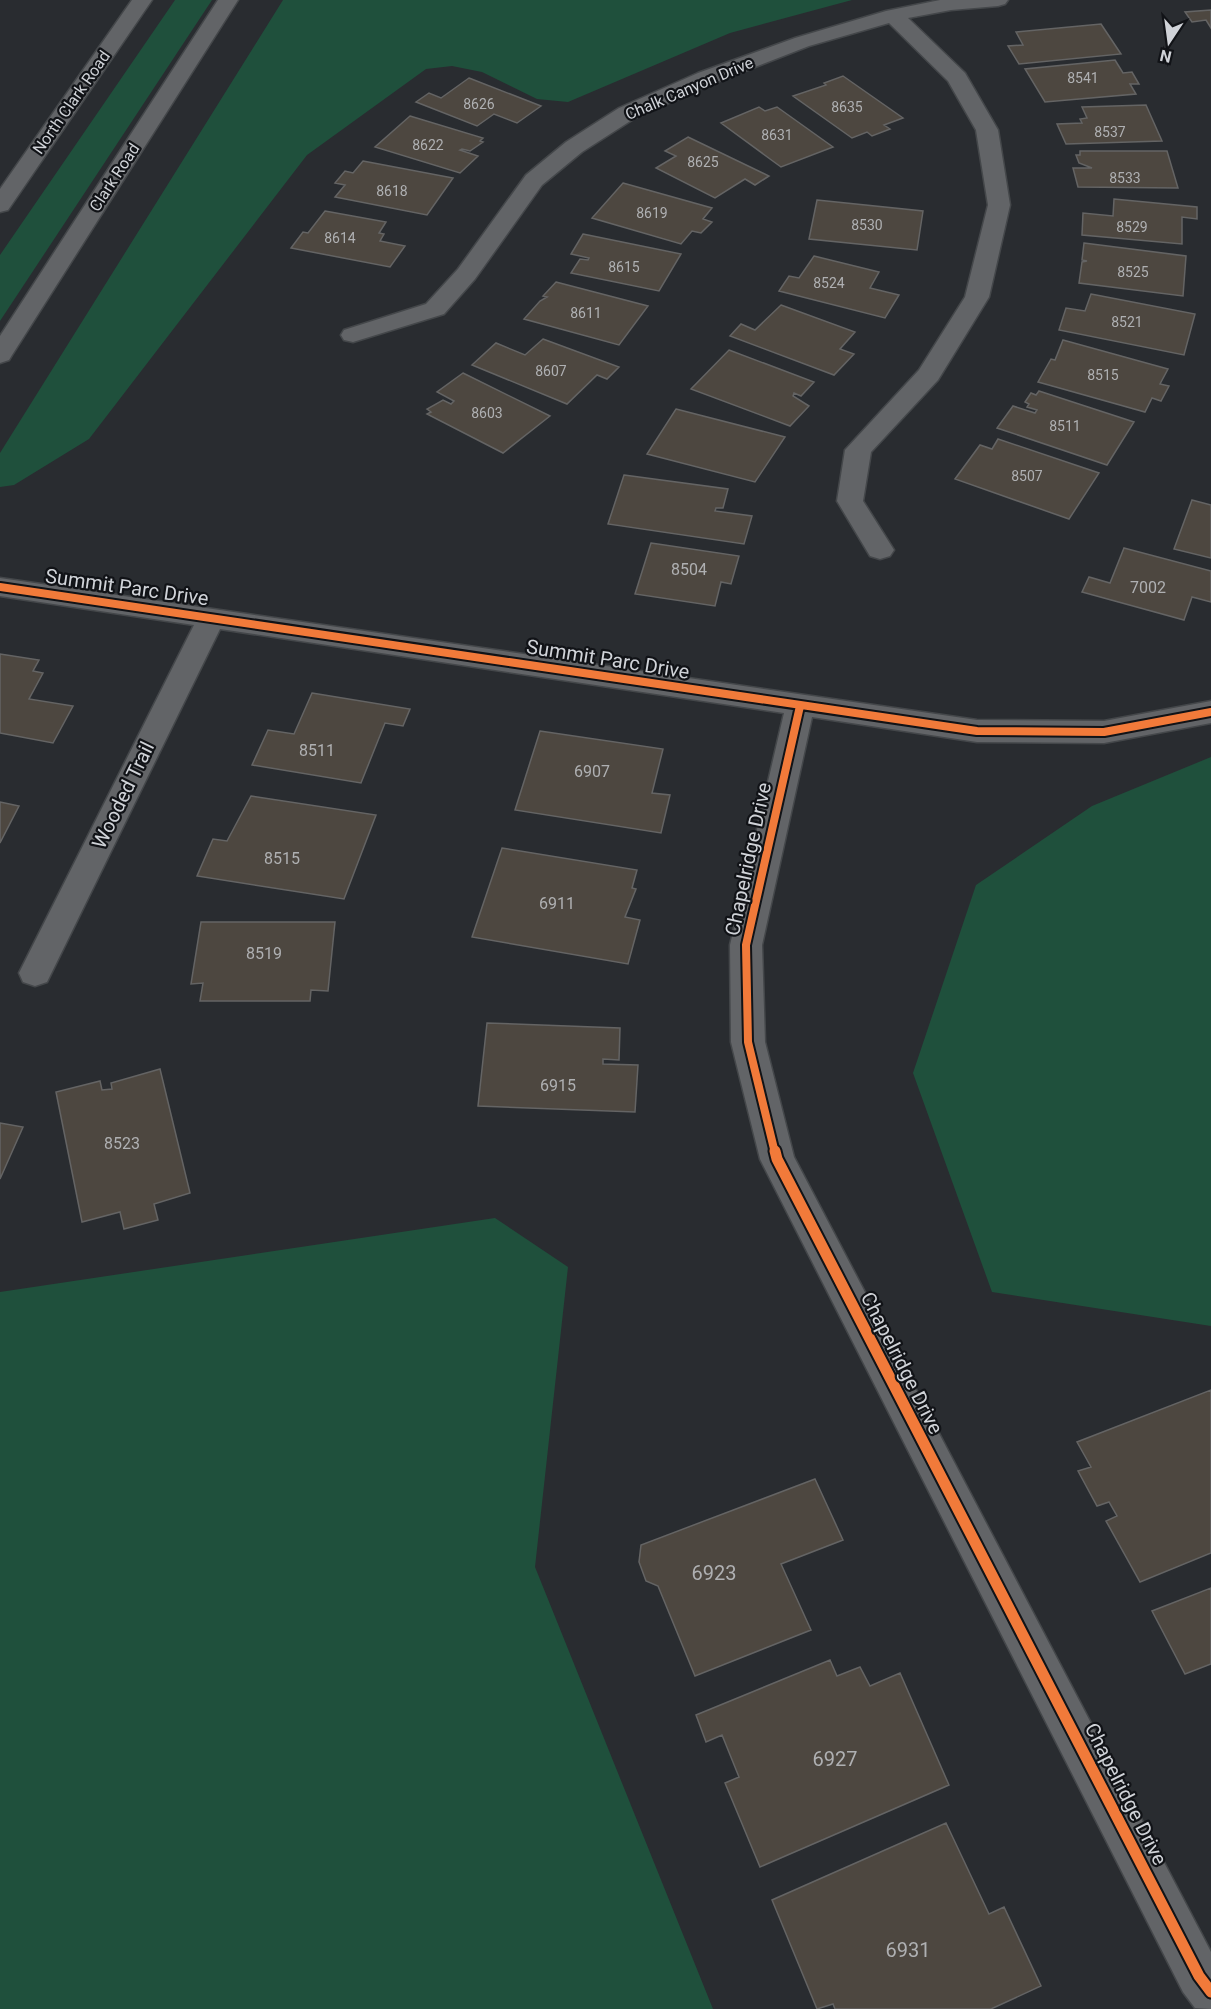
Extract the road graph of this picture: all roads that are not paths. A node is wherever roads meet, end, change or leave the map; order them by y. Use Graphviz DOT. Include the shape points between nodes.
graph roads {
  1 [pos="142,0"];
  2 [pos="228,0"];
  3 [pos="998,0"];
  4 [pos="893,15"];
  5 [pos="0,205"];
  6 [pos="353,335"];
  7 [pos="0,355"];
  8 [pos="880,550"];
  9 [pos="0,587"];
  10 [pos="212,617"];
  11 [pos="800,706"];
  12 [pos="1211,712"];
  13 [pos="35,973"];
  14 [pos="1211,1992"];
  1 -- 5 [label="street, North Clark Road"];
  2 -- 7 [label="street, Clark Road"];
  3 -- 4 [label="street, Chalk Canyon Drive"];
  4 -- 6 [label="street, Chalk Canyon Drive" via="802,42 627,113 574,147 534,180 467,274 435,309"];
  4 -- 8 [label="street" via="957,78 987,130 999,205 977,297 929,375 858,450 850,501"];
  9 -- 10 [label="street, Summit Parc Drive"];
  10 -- 11 [label="street, Summit Parc Drive"];
  10 -- 13 [label="street, Wooded Trail"];
  11 -- 12 [label="street, Summit Parc Drive" via="978,731 1104,732"];
  11 -- 14 [label="street, Chapelridge Drive" via="746,945 748,1042 777,1159"];
}
